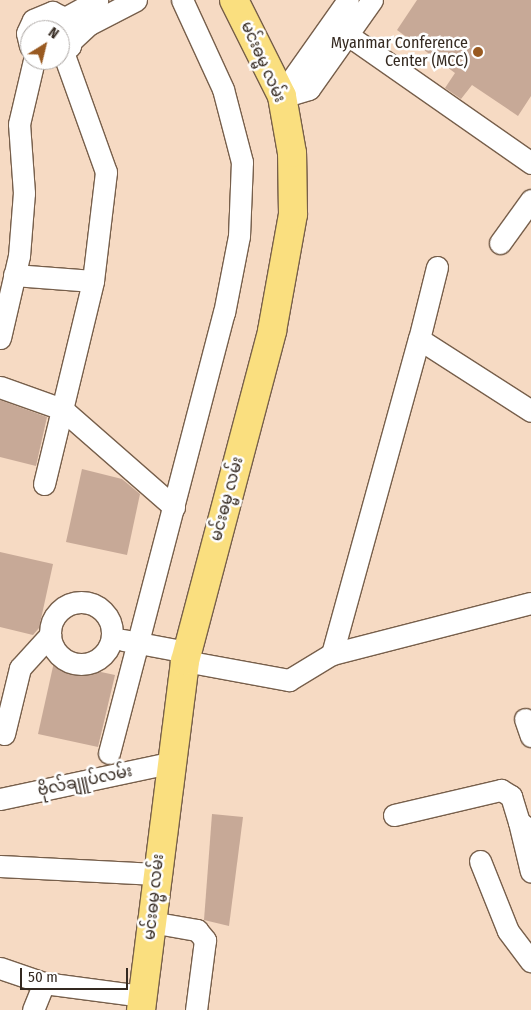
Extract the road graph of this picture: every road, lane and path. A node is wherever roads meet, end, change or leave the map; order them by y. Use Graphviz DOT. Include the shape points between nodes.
graph roads {
  1 [pos="97,0"];
  2 [pos="136,0"];
  3 [pos="182,0"];
  4 [pos="234,0"];
  5 [pos="348,0"];
  6 [pos="372,0"];
  7 [pos="381,0"];
  8 [pos="388,0"];
  9 [pos="35,8"];
  10 [pos="65,18"];
  11 [pos="31,20"];
  12 [pos="339,30"];
  13 [pos="70,44"];
  14 [pos="70,64"];
  15 [pos="32,70"];
  16 [pos="286,101"];
  17 [pos="527,153"];
  18 [pos="531,200"];
  19 [pos="500,242"];
  20 [pos="437,267"];
  21 [pos="14,275"];
  22 [pos="93,281"];
  23 [pos="0,338"];
  24 [pos="419,338"];
  25 [pos="0,387"];
  26 [pos="62,409"];
  27 [pos="531,411"];
  28 [pos="44,484"];
  29 [pos="174,507"];
  30 [pos="531,603"];
  31 [pos="50,635"];
  32 [pos="112,638"];
  33 [pos="135,642"];
  34 [pos="332,654"];
  35 [pos="186,656"];
  36 [pos="4,734"];
  37 [pos="109,753"];
  38 [pos="170,763"];
  39 [pos="0,799"];
  40 [pos="394,815"];
  41 [pos="525,826"];
  42 [pos="480,861"];
  43 [pos="0,866"];
  44 [pos="531,872"];
  45 [pos="156,874"];
  46 [pos="151,922"];
  47 [pos="531,961"];
  48 [pos="0,968"];
  49 [pos="44,983"];
  50 [pos="142,1003"];
  51 [pos="33,1010"];
  52 [pos="196,1010"];
  1 -- 10 [label="street"];
  2 -- 13 [label="street" via="88,25"];
  3 -- 29 [label="street" via="223,89 242,162 239,236 230,284"];
  4 -- 16 [label="main road, မင်းဓမ္မ လမ်း"];
  5 -- 12 [label="street"];
  6 -- 12 [label="street"];
  7 -- 8 [label="street"];
  9 -- 10 [label="street"];
  9 -- 11 [label="street"];
  12 -- 16 [label="street" via="290,82"];
  12 -- 17 [label="street"];
  14 -- 22 [label="street" via="106,172"];
  15 -- 21 [label="street" via="19,124 24,194"];
  16 -- 35 [label="main road, မင်းဓမ္မ လမ်း" via="292,153 293,214 272,332"];
  18 -- 19 [label="street"];
  20 -- 24 [label="street"];
  21 -- 22 [label="street"];
  21 -- 23 [label="street"];
  22 -- 26 [label="street"];
  24 -- 27 [label="street"];
  24 -- 34 [label="street"];
  25 -- 26 [label="street"];
  26 -- 28 [label="street"];
  26 -- 29 [label="street"];
  29 -- 33 [label="street"];
  30 -- 34 [label="street"];
  31 -- 32 [label="street" via="60,657 81,665 101,657"];
  31 -- 32 [label="street" via="58,612 80,602 96,606 110,619"];
  31 -- 36 [label="street" via="20,668"];
  32 -- 33 [label="street"];
  33 -- 35 [label="street"];
  33 -- 37 [label="street"];
  34 -- 35 [label="street" via="289,680"];
  35 -- 38 [label="main road, မင်းဓမ္မ လမ်း"];
  38 -- 39 [label="street, ဗိုလ်ချူပ်လမ်း"];
  38 -- 45 [label="main road, မင်းဓမ္မ လမ်း"];
  40 -- 41 [label="street" via="502,790 511,796"];
  41 -- 44 [label="street"];
  42 -- 47 [label="street" via="508,931"];
  43 -- 45 [label="street"];
  45 -- 46 [label="main road, မင်းဓမ္မ လမ်း"];
  46 -- 50 [label="main road, မင်းဓမ္မ လမ်း"];
  46 -- 52 [label="street" via="197,930 206,940"];
  48 -- 49 [label="street"];
  49 -- 50 [label="street"];
  49 -- 51 [label="street"];
}
